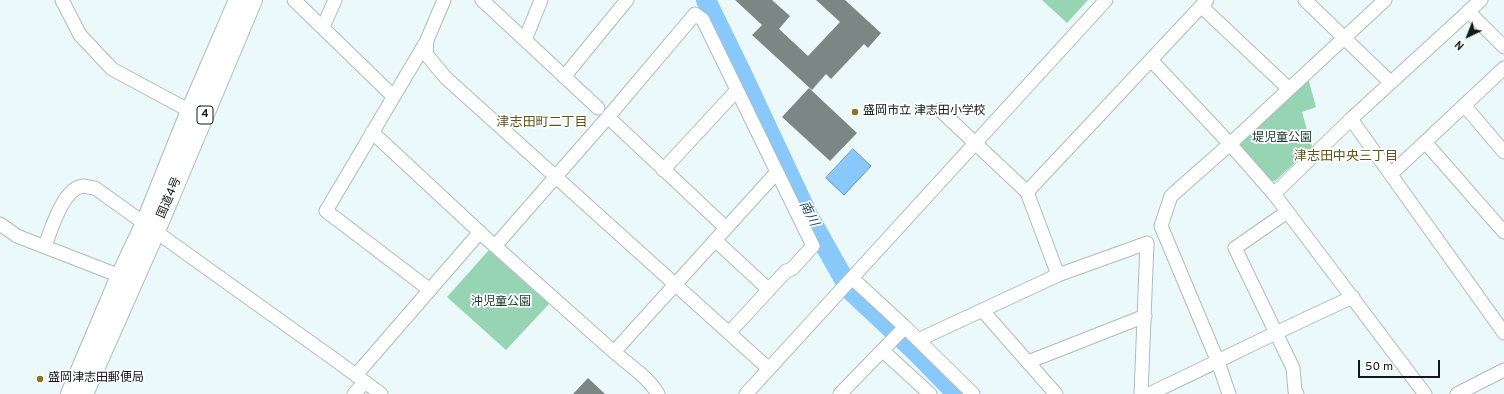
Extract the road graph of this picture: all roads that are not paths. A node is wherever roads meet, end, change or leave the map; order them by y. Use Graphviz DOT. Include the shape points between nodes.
graph roads {
  1 [pos="62,0"];
  2 [pos="238,0"];
  3 [pos="253,0"];
  4 [pos="294,0"];
  5 [pos="335,0"];
  6 [pos="444,0"];
  7 [pos="482,0"];
  8 [pos="541,0"];
  9 [pos="627,0"];
  10 [pos="1106,0"];
  11 [pos="1305,0"];
  12 [pos="1385,0"];
  13 [pos="1481,0"];
  14 [pos="1204,3"];
  15 [pos="1468,11"];
  16 [pos="323,27"];
  17 [pos="1345,38"];
  18 [pos="427,40"];
  19 [pos="525,40"];
  20 [pos="1504,47"];
  21 [pos="1151,60"];
  22 [pos="1504,68"];
  23 [pos="564,77"];
  24 [pos="1390,82"];
  25 [pos="737,90"];
  26 [pos="1289,90"];
  27 [pos="393,96"];
  28 [pos="1464,105"];
  29 [pos="598,108"];
  30 [pos="940,110"];
  31 [pos="190,111"];
  32 [pos="608,117"];
  33 [pos="1350,119"];
  34 [pos="372,132"];
  35 [pos="1425,142"];
  36 [pos="975,143"];
  37 [pos="1230,144"];
  38 [pos="1504,152"];
  39 [pos="663,170"];
  40 [pos="777,172"];
  41 [pos="1391,174"];
  42 [pos="556,176"];
  43 [pos="1027,192"];
  44 [pos="1274,194"];
  45 [pos="1287,212"];
  46 [pos="0,224"];
  47 [pos="150,227"];
  48 [pos="726,228"];
  49 [pos="480,232"];
  50 [pos="1504,232"];
  51 [pos="715,240"];
  52 [pos="44,246"];
  53 [pos="495,246"];
  54 [pos="1058,275"];
  55 [pos="120,276"];
  56 [pos="852,278"];
  57 [pos="675,284"];
  58 [pos="430,290"];
  59 [pos="769,290"];
  60 [pos="1353,297"];
  61 [pos="982,310"];
  62 [pos="1145,316"];
  63 [pos="905,327"];
  64 [pos="730,333"];
  65 [pos="1275,333"];
  66 [pos="1504,333"];
  67 [pos="918,340"];
  68 [pos="883,351"];
  69 [pos="614,352"];
  70 [pos="1028,362"];
  71 [pos="1218,362"];
  72 [pos="769,369"];
  73 [pos="1504,370"];
  74 [pos="361,379"];
  75 [pos="70,394"];
  76 [pos="84,394"];
  77 [pos="354,394"];
  78 [pos="380,394"];
  79 [pos="658,394"];
  80 [pos="746,394"];
  81 [pos="840,394"];
  82 [pos="930,394"];
  83 [pos="973,394"];
  84 [pos="1056,394"];
  85 [pos="1141,394"];
  86 [pos="1149,394"];
  87 [pos="1229,394"];
  88 [pos="1297,394"];
  89 [pos="1425,394"];
  90 [pos="1457,394"];
  1 -- 31 [label="street" via="80,35 112,70"];
  2 -- 31 [label="highway, 国道4号 / 4"];
  3 -- 47 [label="highway, 国道4号 / 4"];
  4 -- 16 [label="street"];
  5 -- 16 [label="street"];
  6 -- 18 [label="street"];
  7 -- 19 [label="street"];
  8 -- 19 [label="street"];
  9 -- 23 [label="street"];
  10 -- 36 [label="street"];
  11 -- 17 [label="street"];
  12 -- 17 [label="street"];
  13 -- 15 [label="street"];
  14 -- 21 [label="street"];
  14 -- 26 [label="street"];
  15 -- 20 [label="street"];
  15 -- 24 [label="street"];
  16 -- 27 [label="street"];
  17 -- 24 [label="street"];
  17 -- 26 [label="street"];
  18 -- 27 [label="street"];
  18 -- 42 [label="street" via="426,54 446,78"];
  19 -- 23 [label="street"];
  21 -- 37 [label="street"];
  21 -- 43 [label="street"];
  22 -- 28 [label="street"];
  23 -- 29 [label="street"];
  24 -- 33 [label="street"];
  25 -- 32 [label="street" via="704,20 694,14"];
  25 -- 39 [label="street"];
  25 -- 40 [label="street"];
  26 -- 37 [label="street"];
  27 -- 34 [label="street"];
  28 -- 35 [label="street"];
  28 -- 38 [label="street"];
  30 -- 36 [label="street"];
  31 -- 47 [label="highway, 国道4号 / 4"];
  32 -- 39 [label="street"];
  32 -- 42 [label="street"];
  33 -- 41 [label="street"];
  33 -- 44 [label="street"];
  34 -- 49 [label="street"];
  34 -- 58 [label="street" via="326,211"];
  35 -- 41 [label="street"];
  35 -- 50 [label="street"];
  36 -- 43 [label="street"];
  36 -- 56 [label="street"];
  37 -- 44 [label="street"];
  37 -- 71 [label="street" via="1171,196 1161,226"];
  39 -- 48 [label="street"];
  40 -- 48 [label="street"];
  40 -- 59 [label="street" via="813,246"];
  41 -- 66 [label="street"];
  42 -- 53 [label="street"];
  42 -- 57 [label="street"];
  43 -- 54 [label="street"];
  44 -- 45 [label="street"];
  45 -- 60 [label="street"];
  45 -- 65 [label="street" via="1236,248"];
  46 -- 52 [label="street" via="17,236"];
  47 -- 52 [label="street" via="95,188 82,186 63,202"];
  47 -- 55 [label="highway, 国道4号 / 4"];
  47 -- 74 [label="street"];
  47 -- 76 [label="highway, 国道4号 / 4"];
  48 -- 51 [label="street"];
  49 -- 53 [label="street"];
  49 -- 58 [label="street"];
  51 -- 57 [label="street"];
  51 -- 59 [label="street"];
  52 -- 55 [label="street"];
  53 -- 69 [label="street"];
  54 -- 61 [label="street"];
  54 -- 62 [label="street" via="1147,243"];
  55 -- 75 [label="highway, 国道4号 / 4"];
  56 -- 63 [label="street"];
  56 -- 72 [label="street"];
  57 -- 64 [label="street"];
  57 -- 69 [label="street"];
  58 -- 74 [label="street"];
  59 -- 64 [label="street"];
  60 -- 65 [label="street"];
  60 -- 89 [label="street"];
  61 -- 67 [label="street"];
  61 -- 70 [label="street"];
  62 -- 70 [label="street"];
  62 -- 85 [label="street"];
  63 -- 67 [label="street"];
  63 -- 68 [label="street"];
  64 -- 72 [label="street"];
  65 -- 71 [label="street"];
  65 -- 88 [label="street" via="1293,368"];
  67 -- 83 [label="street"];
  68 -- 81 [label="street"];
  68 -- 82 [label="street"];
  69 -- 79 [label="street" via="654,387"];
  70 -- 84 [label="street"];
  71 -- 86 [label="street"];
  71 -- 87 [label="street"];
  72 -- 80 [label="street"];
  73 -- 90 [label="street"];
  74 -- 77 [label="street"];
  74 -- 78 [label="street"];
}
